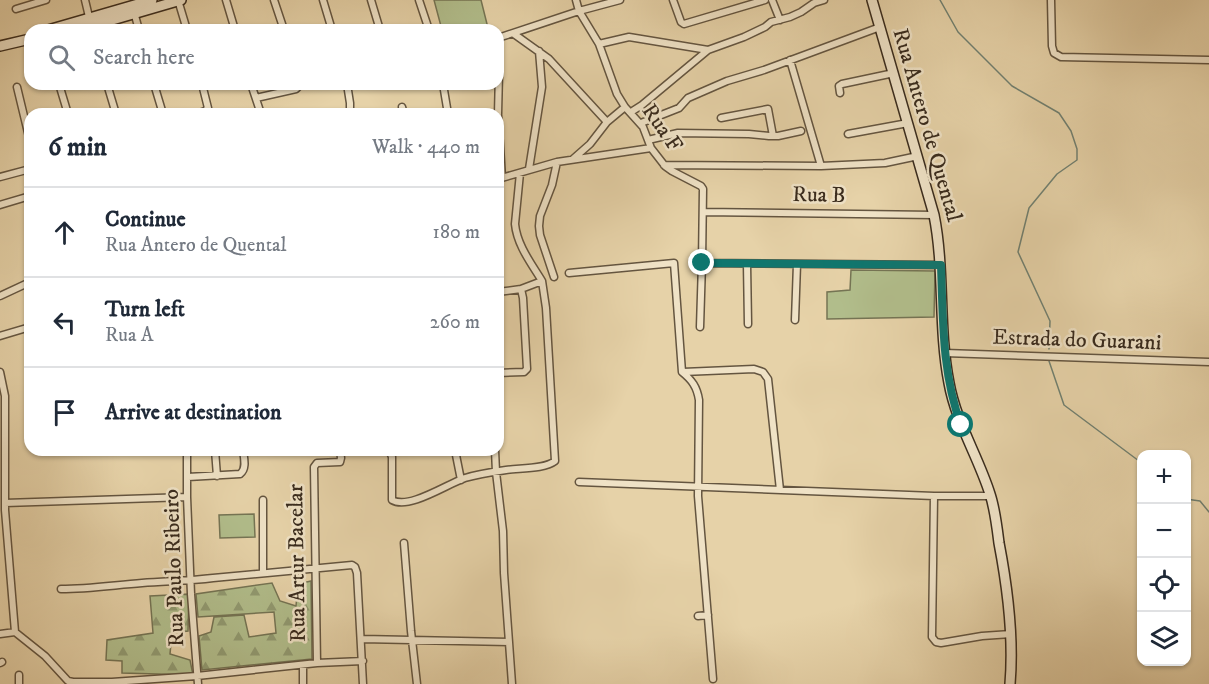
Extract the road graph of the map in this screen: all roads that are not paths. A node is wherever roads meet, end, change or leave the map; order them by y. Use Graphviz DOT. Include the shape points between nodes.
graph roads {
  1 [pos="46,0"];
  2 [pos="85,0"];
  3 [pos="152,0"];
  4 [pos="179,0"];
  5 [pos="226,0"];
  6 [pos="274,0"];
  7 [pos="323,0"];
  8 [pos="371,0"];
  9 [pos="419,0"];
  10 [pos="576,0"];
  11 [pos="620,0"];
  12 [pos="673,0"];
  13 [pos="765,0"];
  14 [pos="772,0"];
  15 [pos="822,0"];
  16 [pos="872,0"];
  17 [pos="1051,0"];
  18 [pos="16,9"];
  19 [pos="133,10"];
  20 [pos="579,11"];
  21 [pos="780,20"];
  22 [pos="91,24"];
  23 [pos="94,24"];
  24 [pos="137,24"];
  25 [pos="185,24"];
  26 [pos="233,24"];
  27 [pos="282,24"];
  28 [pos="330,24"];
  29 [pos="378,24"];
  30 [pos="427,24"];
  31 [pos="880,27"];
  32 [pos="514,34"];
  33 [pos="504,36"];
  34 [pos="24,40"];
  35 [pos="599,44"];
  36 [pos="0,46"];
  37 [pos="539,51"];
  38 [pos="708,51"];
  39 [pos="790,60"];
  40 [pos="1209,60"];
  41 [pos="894,73"];
  42 [pos="17,87"];
  43 [pos="61,90"];
  44 [pos="109,90"];
  45 [pos="156,90"];
  46 [pos="204,90"];
  47 [pos="253,90"];
  48 [pos="288,90"];
  49 [pos="347,90"];
  50 [pos="444,90"];
  51 [pos="499,90"];
  52 [pos="840,93"];
  53 [pos="256,98"];
  54 [pos="625,107"];
  55 [pos="66,108"];
  56 [pos="114,108"];
  57 [pos="161,108"];
  58 [pos="208,108"];
  59 [pos="259,108"];
  60 [pos="350,108"];
  61 [pos="447,108"];
  62 [pos="498,108"];
  63 [pos="631,112"];
  64 [pos="24,116"];
  65 [pos="721,118"];
  66 [pos="607,122"];
  67 [pos="641,123"];
  68 [pos="908,123"];
  69 [pos="801,131"];
  70 [pos="848,134"];
  71 [pos="773,136"];
  72 [pos="648,140"];
  73 [pos="651,148"];
  74 [pos="918,156"];
  75 [pos="572,160"];
  76 [pos="557,162"];
  77 [pos="664,165"];
  78 [pos="821,166"];
  79 [pos="529,170"];
  80 [pos="24,171"];
  81 [pos="520,173"];
  82 [pos="0,177"];
  83 [pos="504,177"];
  84 [pos="24,198"];
  85 [pos="0,205"];
  86 [pos="703,212"];
  87 [pos="934,215"];
  88 [pos="702,263"];
  89 [pos="747,264"];
  90 [pos="797,264"];
  91 [pos="941,265"];
  92 [pos="569,273"];
  93 [pos="554,277"];
  94 [pos="542,281"];
  95 [pos="24,285"];
  96 [pos="521,289"];
  97 [pos="504,291"];
  98 [pos="0,296"];
  99 [pos="795,320"];
  100 [pos="748,324"];
  101 [pos="700,327"];
  102 [pos="24,329"];
  103 [pos="0,336"];
  104 [pos="945,354"];
  105 [pos="1209,362"];
  106 [pos="0,372"];
  107 [pos="682,372"];
  108 [pos="504,373"];
  109 [pos="3,452"];
  110 [pos="187,456"];
  111 [pos="215,456"];
  112 [pos="243,456"];
  113 [pos="341,456"];
  114 [pos="392,456"];
  115 [pos="457,456"];
  116 [pos="495,456"];
  117 [pos="496,472"];
  118 [pos="217,476"];
  119 [pos="188,477"];
  120 [pos="461,480"];
  121 [pos="579,482"];
  122 [pos="698,487"];
  123 [pos="780,490"];
  124 [pos="187,496"];
  125 [pos="934,496"];
  126 [pos="991,496"];
  127 [pos="263,500"];
  128 [pos="4,508"];
  129 [pos="404,543"];
  130 [pos="316,568"];
  131 [pos="263,573"];
  132 [pos="191,581"];
  133 [pos="61,589"];
  134 [pos="708,615"];
  135 [pos="698,616"];
  136 [pos="15,632"];
  137 [pos="0,634"];
  138 [pos="1011,634"];
  139 [pos="362,639"];
  140 [pos="411,640"];
  141 [pos="509,642"];
  142 [pos="363,661"];
  143 [pos="317,663"];
  144 [pos="303,665"];
  145 [pos="19,675"];
  146 [pos="197,676"];
  147 [pos="713,679"];
  148 [pos="68,683"];
  149 [pos="112,683"];
  150 [pos="19,684"];
  151 [pos="198,684"];
  152 [pos="303,684"];
  153 [pos="363,684"];
  154 [pos="417,684"];
  155 [pos="512,684"];
  156 [pos="1010,684"];
  1 -- 18 [label="street"];
  2 -- 22 [label="street"];
  3 -- 19 [label="street"];
  4 -- 19 [label="street"];
  4 -- 25 [label="street"];
  5 -- 26 [label="street"];
  6 -- 27 [label="street"];
  7 -- 28 [label="street"];
  8 -- 29 [label="street"];
  9 -- 30 [label="street"];
  10 -- 20 [label="street, Rua F"];
  11 -- 20 [label="street"];
  12 -- 13 [label="street" via="684,24"];
  14 -- 21 [label="street"];
  15 -- 21 [label="street"];
  16 -- 31 [label="street, Rua Antero de Quental"];
  17 -- 40 [label="street" via="1052,46 1061,57"];
  19 -- 23 [label="street"];
  19 -- 24 [label="street"];
  20 -- 32 [label="street"];
  20 -- 35 [label="street, Rua F"];
  21 -- 38 [label="street"];
  31 -- 39 [label="street"];
  31 -- 41 [label="street, Rua Antero de Quental"];
  32 -- 33 [label="street"];
  32 -- 37 [label="street"];
  34 -- 36 [label="street"];
  35 -- 38 [label="street" via="628,37"];
  35 -- 54 [label="street, Rua F"];
  37 -- 66 [label="street"];
  37 -- 79 [label="street" via="542,87"];
  38 -- 63 [label="street"];
  39 -- 67 [label="street" via="696,94 679,108"];
  39 -- 78 [label="street"];
  41 -- 52 [label="street" via="842,84"];
  41 -- 68 [label="street, Rua Antero de Quental"];
  42 -- 64 [label="street"];
  43 -- 55 [label="street"];
  44 -- 56 [label="street"];
  45 -- 57 [label="street"];
  46 -- 58 [label="street"];
  47 -- 53 [label="street"];
  48 -- 53 [label="street"];
  49 -- 60 [label="street"];
  50 -- 61 [label="street"];
  51 -- 62 [label="street"];
  53 -- 59 [label="street"];
  54 -- 63 [label="street, Rua F"];
  54 -- 66 [label="street"];
  63 -- 67 [label="street, Rua F"];
  65 -- 71 [label="street" via="768,109"];
  66 -- 75 [label="street"];
  67 -- 72 [label="street, Rua F"];
  68 -- 70 [label="street"];
  68 -- 74 [label="street, Rua Antero de Quental"];
  69 -- 71 [label="street"];
  71 -- 72 [label="street" via="678,134"];
  72 -- 73 [label="street, Rua F"];
  73 -- 75 [label="street"];
  73 -- 77 [label="street, Rua F"];
  74 -- 78 [label="street" via="885,163"];
  74 -- 87 [label="street, Rua Antero de Quental"];
  75 -- 76 [label="street"];
  76 -- 79 [label="street"];
  76 -- 93 [label="street" via="538,226"];
  77 -- 78 [label="street"];
  77 -- 86 [label="street, Rua F" via="701,186"];
  79 -- 81 [label="street"];
  80 -- 82 [label="street"];
  81 -- 83 [label="street"];
  81 -- 94 [label="street" via="514,224"];
  84 -- 85 [label="street"];
  86 -- 87 [label="street, Rua B"];
  86 -- 88 [label="street, Rua F"];
  87 -- 91 [label="street, Rua Antero de Quental"];
  88 -- 89 [label="street"];
  88 -- 101 [label="street, Rua F"];
  89 -- 90 [label="street"];
  89 -- 100 [label="street"];
  90 -- 91 [label="street"];
  90 -- 99 [label="street"];
  91 -- 104 [label="street, Rua Antero de Quental"];
  92 -- 107 [label="street" via="674,263"];
  94 -- 96 [label="street"];
  94 -- 117 [label="street" via="555,461"];
  95 -- 98 [label="street"];
  96 -- 97 [label="street"];
  96 -- 108 [label="street" via="527,369 522,373"];
  102 -- 103 [label="street"];
  104 -- 105 [label="street, Estrada do Guarani"];
  104 -- 126 [label="street, Rua Antero de Quental" via="956,411"];
  106 -- 109 [label="street" via="5,396"];
  107 -- 122 [label="street" via="698,395"];
  107 -- 123 [label="street" via="764,372 768,379"];
  109 -- 128 [label="street"];
  110 -- 119 [label="street, Rua Paulo Ribeiro"];
  111 -- 118 [label="street"];
  112 -- 118 [label="street" via="244,472"];
  113 -- 130 [label="street, Rua Artur Bacelar" via="340,462 314,466"];
  114 -- 120 [label="street" via="394,501 420,498"];
  115 -- 120 [label="street"];
  116 -- 117 [label="street"];
  117 -- 120 [label="street"];
  117 -- 141 [label="street"];
  118 -- 119 [label="street"];
  119 -- 124 [label="street, Rua Paulo Ribeiro"];
  121 -- 122 [label="street"];
  122 -- 123 [label="street"];
  122 -- 134 [label="street"];
  123 -- 125 [label="street"];
  124 -- 128 [label="street"];
  124 -- 132 [label="street, Rua Paulo Ribeiro"];
  125 -- 126 [label="street"];
  125 -- 138 [label="street" via="932,637 941,643"];
  126 -- 138 [label="street, Rua Antero de Quental"];
  127 -- 131 [label="street"];
  128 -- 136 [label="street"];
  129 -- 140 [label="street"];
  130 -- 131 [label="street"];
  130 -- 139 [label="street" via="355,567"];
  130 -- 143 [label="street, Rua Artur Bacelar"];
  131 -- 132 [label="street"];
  132 -- 133 [label="street"];
  132 -- 146 [label="street, Rua Paulo Ribeiro"];
  134 -- 135 [label="street"];
  134 -- 147 [label="street"];
  136 -- 137 [label="street"];
  136 -- 148 [label="street" via="45,656"];
  138 -- 156 [label="street, Rua Antero de Quental"];
  139 -- 140 [label="street"];
  139 -- 142 [label="street"];
  140 -- 141 [label="street"];
  140 -- 154 [label="street"];
  141 -- 155 [label="street"];
  142 -- 143 [label="street"];
  142 -- 153 [label="street"];
  143 -- 144 [label="street"];
  144 -- 146 [label="street"];
  144 -- 152 [label="street"];
  145 -- 150 [label="street"];
  146 -- 149 [label="street"];
  146 -- 151 [label="street, Rua Paulo Ribeiro"];
  148 -- 149 [label="street"];
}
